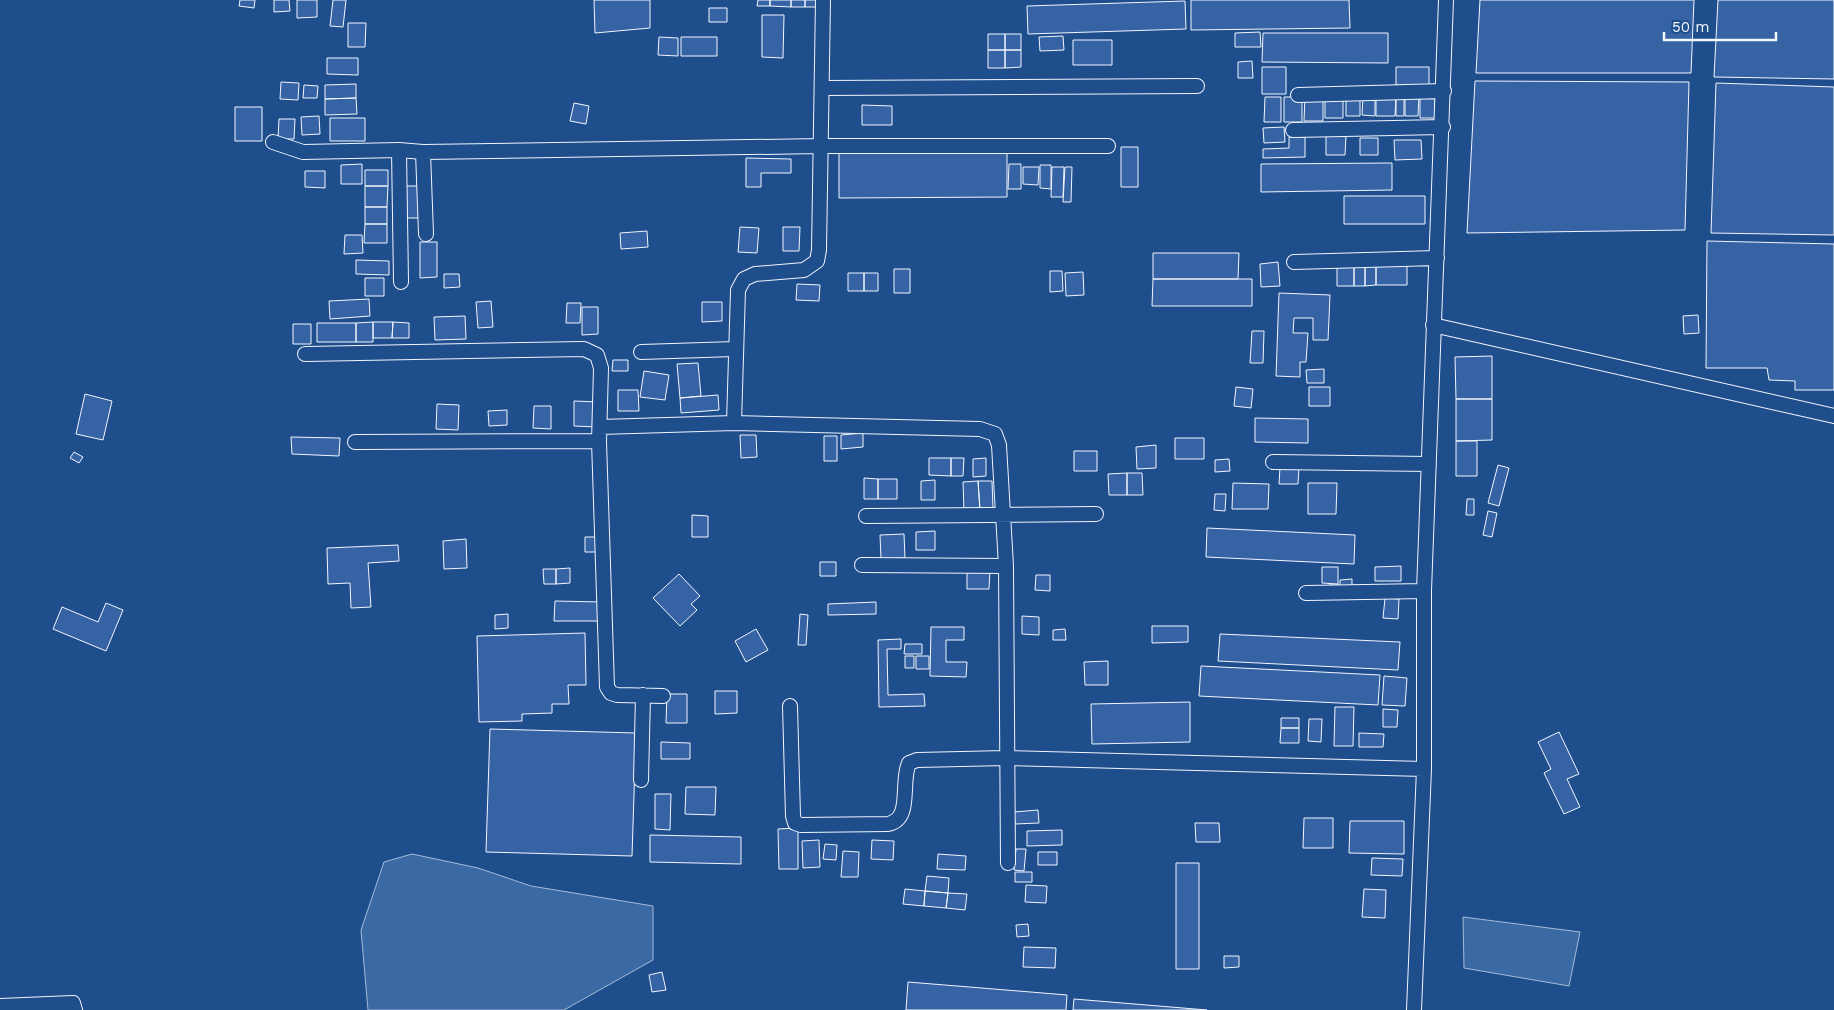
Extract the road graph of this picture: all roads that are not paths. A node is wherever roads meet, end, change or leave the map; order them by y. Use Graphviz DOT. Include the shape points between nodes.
graph roads {
  1 [pos="823,0"];
  2 [pos="1446,0"];
  3 [pos="1197,86"];
  4 [pos="822,88"];
  5 [pos="1444,91"];
  6 [pos="1298,95"];
  7 [pos="1442,127"];
  8 [pos="1293,130"];
  9 [pos="273,142"];
  10 [pos="821,146"];
  11 [pos="1108,146"];
  12 [pos="399,150"];
  13 [pos="423,152"];
  14 [pos="426,234"];
  15 [pos="1437,258"];
  16 [pos="1294,262"];
  17 [pos="400,282"];
  18 [pos="1434,324"];
  19 [pos="735,349"];
  20 [pos="641,352"];
  21 [pos="305,354"];
  22 [pos="1834,416"];
  23 [pos="734,423"];
  24 [pos="599,434"];
  25 [pos="355,442"];
  26 [pos="1273,462"];
  27 [pos="1429,464"];
  28 [pos="1004,514"];
  29 [pos="1096,514"];
  30 [pos="866,516"];
  31 [pos="862,565"];
  32 [pos="1006,566"];
  33 [pos="1424,591"];
  34 [pos="1306,593"];
  35 [pos="643,695"];
  36 [pos="663,696"];
  37 [pos="790,706"];
  38 [pos="1006,758"];
  39 [pos="1424,770"];
  40 [pos="641,780"];
  41 [pos="1008,863"];
  42 [pos="0,1006"];
  43 [pos="75,1010"];
  44 [pos="1414,1010"];
  1 -- 4 [label="street"];
  2 -- 5 [label="street"];
  3 -- 4 [label="street"];
  4 -- 10 [label="street"];
  5 -- 6 [label="street"];
  5 -- 7 [label="street"];
  7 -- 8 [label="street"];
  7 -- 15 [label="street"];
  9 -- 12 [label="street" via="303,152"];
  10 -- 11 [label="street"];
  10 -- 13 [label="street"];
  10 -- 19 [label="street" via="817,261 804,270 755,274 744,279 738,290"];
  12 -- 13 [label="street"];
  12 -- 17 [label="street"];
  13 -- 14 [label="street"];
  15 -- 16 [label="street"];
  15 -- 18 [label="street"];
  18 -- 22 [label="street"];
  18 -- 27 [label="street"];
  19 -- 20 [label="street"];
  19 -- 23 [label="street"];
  21 -- 24 [label="street" via="584,349 597,355 601,368"];
  23 -- 24 [label="street"];
  23 -- 28 [label="street" via="980,429 995,434 999,445"];
  24 -- 25 [label="street"];
  24 -- 35 [label="street" via="608,687 617,695"];
  26 -- 27 [label="street"];
  27 -- 33 [label="street"];
  28 -- 29 [label="street"];
  28 -- 30 [label="street"];
  28 -- 32 [label="street"];
  31 -- 32 [label="street"];
  32 -- 38 [label="street"];
  33 -- 34 [label="street"];
  33 -- 39 [label="street"];
  35 -- 36 [label="street"];
  35 -- 40 [label="street"];
  37 -- 38 [label="street" via="793,816 795,823 801,825 897,822 902,816 905,771 909,764 917,760"];
  38 -- 39 [label="street"];
  38 -- 41 [label="street"];
  39 -- 44 [label="street"];
  42 -- 43 [label="street" via="73,1003"];
}
